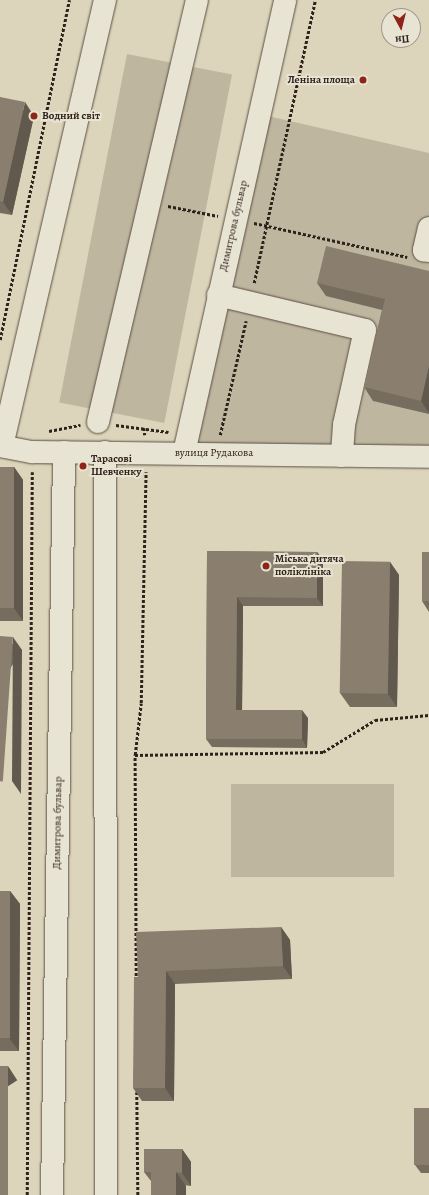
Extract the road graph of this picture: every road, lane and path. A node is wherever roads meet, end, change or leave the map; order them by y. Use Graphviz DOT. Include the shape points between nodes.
graph roads {
  1 [pos="69,0"];
  2 [pos="105,0"];
  3 [pos="197,0"];
  4 [pos="285,0"];
  5 [pos="315,0"];
  6 [pos="149,203"];
  7 [pos="235,219"];
  8 [pos="267,225"];
  9 [pos="429,228"];
  10 [pos="421,255"];
  11 [pos="218,295"];
  12 [pos="250,302"];
  13 [pos="0,340"];
  14 [pos="98,422"];
  15 [pos="144,428"];
  16 [pos="185,443"];
  17 [pos="1,446"];
  18 [pos="32,452"];
  19 [pos="64,452"];
  20 [pos="105,452"];
  21 [pos="146,454"];
  22 [pos="342,456"];
  23 [pos="429,457"];
  24 [pos="429,716"];
  25 [pos="135,755"];
  26 [pos="136,991"];
  27 [pos="137,1085"];
  28 [pos="26,1195"];
  29 [pos="52,1195"];
  30 [pos="106,1195"];
  31 [pos="138,1195"];
  1 -- 13 [label="path"];
  2 -- 17 [label="street"];
  3 -- 6 [label="street"];
  4 -- 7 [label="street, Димитрова бульвар"];
  5 -- 8 [label="path"];
  6 -- 7 [label="path"];
  6 -- 14 [label="street"];
  7 -- 8 [label="path"];
  7 -- 11 [label="street, Димитрова бульвар"];
  8 -- 10 [label="path"];
  8 -- 12 [label="path"];
  9 -- 10 [label="street"];
  11 -- 12 [label="street"];
  11 -- 16 [label="street, Димитрова бульвар"];
  12 -- 16 [label="path" via="220,438"];
  12 -- 22 [label="street" via="365,330 344,425"];
  14 -- 15 [label="path"];
  14 -- 18 [label="path" via="33,434"];
  15 -- 16 [label="path"];
  15 -- 21 [label="path"];
  16 -- 21 [label="street, вулиця Рудакова"];
  16 -- 22 [label="street, вулиця Рудакова"];
  17 -- 18 [label="street, вулиця Рудакова"];
  18 -- 19 [label="street, вулиця Рудакова"];
  18 -- 28 [label="path"];
  19 -- 20 [label="street, вулиця Рудакова"];
  19 -- 29 [label="street, Димитрова бульвар"];
  20 -- 21 [label="street, вулиця Рудакова"];
  20 -- 30 [label="street"];
  21 -- 25 [label="path" via="141,703"];
  22 -- 23 [label="street, вулиця Рудакова"];
  24 -- 25 [label="path" via="375,720 323,752"];
  25 -- 26 [label="path"];
  27 -- 31 [label="path"];
}
